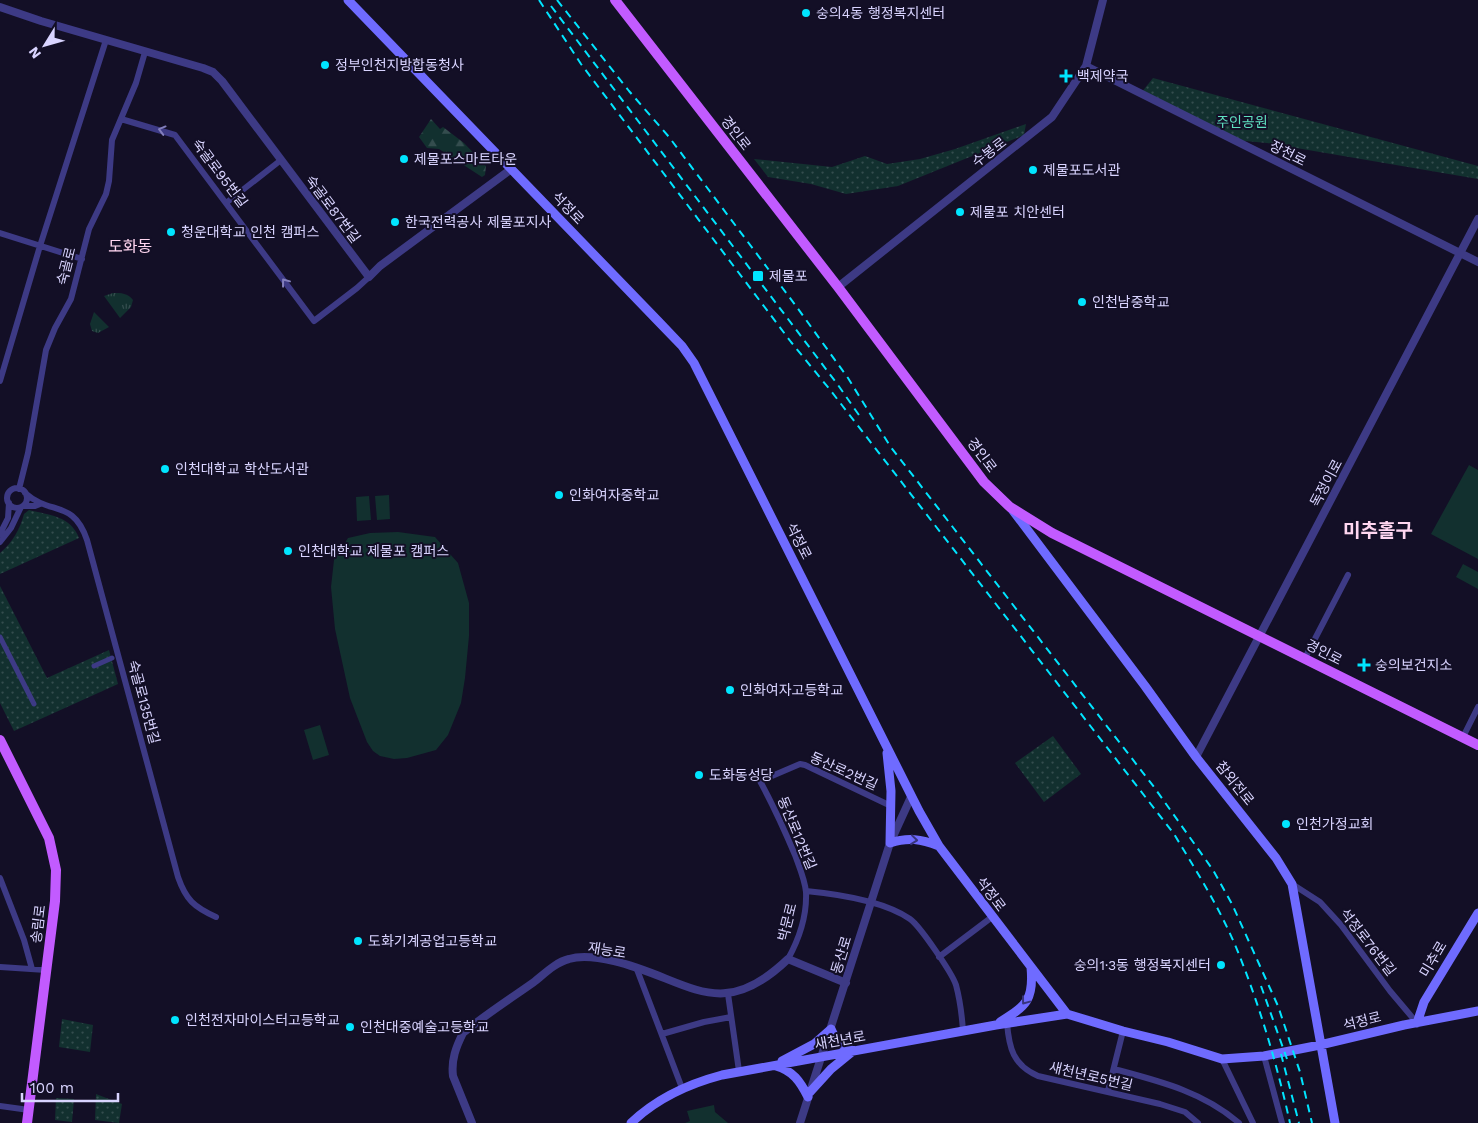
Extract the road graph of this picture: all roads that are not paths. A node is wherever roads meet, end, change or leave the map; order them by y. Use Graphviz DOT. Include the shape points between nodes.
graph roads {
  1 [pos="348,0"];
  2 [pos="615,0"];
  3 [pos="1103,0"];
  4 [pos="0,7"];
  5 [pos="106,40"];
  6 [pos="145,52"];
  7 [pos="1086,66"];
  8 [pos="121,119"];
  9 [pos="281,160"];
  10 [pos="510,170"];
  11 [pos="226,203"];
  12 [pos="1478,219"];
  13 [pos="0,233"];
  14 [pos="40,246"];
  15 [pos="1460,253"];
  16 [pos="82,260"];
  17 [pos="1478,262"];
  18 [pos="369,277"];
  19 [pos="838,286"];
  20 [pos="0,381"];
  21 [pos="19,489"];
  22 [pos="25,493"];
  23 [pos="9,504"];
  24 [pos="40,504"];
  25 [pos="22,506"];
  26 [pos="1010,507"];
  27 [pos="0,534"];
  28 [pos="0,542"];
  29 [pos="1348,575"];
  30 [pos="1260,636"];
  31 [pos="0,637"];
  32 [pos="112,658"];
  33 [pos="1305,658"];
  34 [pos="94,666"];
  35 [pos="34,704"];
  36 [pos="1478,707"];
  37 [pos="1463,737"];
  38 [pos="0,740"];
  39 [pos="885,743"];
  40 [pos="1478,745"];
  41 [pos="1196,757"];
  42 [pos="760,781"];
  43 [pos="910,797"];
  44 [pos="891,806"];
  45 [pos="890,843"];
  46 [pos="939,846"];
  47 [pos="0,878"];
  48 [pos="1292,884"];
  49 [pos="806,891"];
  50 [pos="871,902"];
  51 [pos="1478,913"];
  52 [pos="216,917"];
  53 [pos="992,917"];
  54 [pos="939,957"];
  55 [pos="788,959"];
  56 [pos="1031,966"];
  57 [pos="0,967"];
  58 [pos="636,967"];
  59 [pos="32,969"];
  60 [pos="46,970"];
  61 [pos="846,983"];
  62 [pos="728,994"];
  63 [pos="1478,1011"];
  64 [pos="1067,1014"];
  65 [pos="731,1017"];
  66 [pos="1417,1022"];
  67 [pos="1007,1023"];
  68 [pos="996,1025"];
  69 [pos="830,1029"];
  70 [pos="963,1031"];
  71 [pos="1123,1031"];
  72 [pos="662,1034"];
  73 [pos="1320,1045"];
  74 [pos="854,1051"];
  75 [pos="1264,1056"];
  76 [pos="821,1057"];
  77 [pos="1222,1058"];
  78 [pos="773,1066"];
  79 [pos="1114,1069"];
  80 [pos="739,1071"];
  81 [pos="682,1088"];
  82 [pos="1108,1092"];
  83 [pos="809,1095"];
  84 [pos="0,1106"];
  85 [pos="29,1110"];
  86 [pos="27,1123"];
  87 [pos="472,1123"];
  88 [pos="631,1123"];
  89 [pos="800,1123"];
  90 [pos="1198,1123"];
  91 [pos="1239,1123"];
  92 [pos="1253,1123"];
  93 [pos="1282,1123"];
  94 [pos="1335,1123"];
  1 -- 10 [label="main road, 석정로"];
  2 -- 19 [label="main road, 경인로"];
  3 -- 7 [label="street, 수봉로"];
  4 -- 5 [label="street, 숙골로87번길"];
  5 -- 6 [label="street, 숙골로87번길"];
  5 -- 14 [label="street"];
  6 -- 8 [label="street, 숙골로"];
  6 -- 9 [label="street, 숙골로87번길" via="213,72"];
  7 -- 15 [label="street, 장천로"];
  7 -- 19 [label="street, 수봉로" via="1052,117"];
  11 -- 8 [label="street, 숙골로95번길, one-way" via="174,133"];
  8 -- 16 [label="street, 숙골로" via="112,140 108,188 89,229"];
  9 -- 11 [label="street"];
  9 -- 18 [label="street, 숙골로87번길"];
  10 -- 18 [label="street"];
  10 -- 39 [label="main road, 석정로" via="682,346 694,363"];
  18 -- 11 [label="street, 숙골로95번길, one-way" via="314,321"];
  12 -- 15 [label="street, 독정이로"];
  13 -- 14 [label="street"];
  14 -- 16 [label="street"];
  14 -- 20 [label="street"];
  15 -- 17 [label="street, 장천로"];
  15 -- 30 [label="street, 독정이로"];
  16 -- 21 [label="street, 숙골로" via="71,299 46,350"];
  19 -- 26 [label="main road, 경인로" via="984,482"];
  21 -- 22 [label="street"];
  21 -- 23 [label="street, 숙골로" via="9,492"];
  22 -- 24 [label="street, 숙골로135번길"];
  22 -- 25 [label="street" via="26,501"];
  23 -- 25 [label="street"];
  23 -- 27 [label="street, 숙골로" via="8,518"];
  24 -- 25 [label="street, 숙골로135번길"];
  24 -- 52 [label="street, 숙골로135번길" via="68,512 85,534 178,877 189,900"];
  25 -- 28 [label="street"];
  26 -- 30 [label="main road, 경인로" via="1052,533"];
  26 -- 41 [label="main road, 참외전로"];
  29 -- 33 [label="street"];
  30 -- 33 [label="main road, 경인로"];
  30 -- 41 [label="street, 독정이로"];
  31 -- 35 [label="street"];
  32 -- 34 [label="street"];
  33 -- 37 [label="main road, 경인로"];
  36 -- 37 [label="street"];
  37 -- 40 [label="main road, 경인로"];
  38 -- 60 [label="main road, 송림로" via="49,838 56,870"];
  39 -- 43 [label="main road, 석정로"];
  39 -- 44 [label="main road"];
  41 -- 48 [label="main road, 참외전로" via="1276,858"];
  42 -- 44 [label="street, 동산로2번길" via="800,764"];
  42 -- 49 [label="street, 동산로12번길" via="786,832"];
  43 -- 45 [label="street, 동산로"];
  43 -- 46 [label="main road, 석정로"];
  44 -- 45 [label="main road"];
  45 -- 46 [label="main road, one-way" via="908,838"];
  45 -- 50 [label="street, 동산로"];
  46 -- 53 [label="main road, 석정로"];
  47 -- 59 [label="street"];
  48 -- 66 [label="street, 석정로76번길" via="1320,902 1341,925 1390,992"];
  48 -- 73 [label="main road, 참외전로"];
  49 -- 50 [label="street, 동산로12번길"];
  49 -- 55 [label="street, 박문로" via="799,935"];
  50 -- 54 [label="street, 동산로12번길" via="913,921"];
  50 -- 61 [label="street, 동산로"];
  51 -- 66 [label="main road, 미추로" via="1424,1002"];
  53 -- 54 [label="street"];
  53 -- 56 [label="main road, 석정로"];
  54 -- 70 [label="street, 동산로12번길" via="956,985"];
  55 -- 61 [label="street"];
  55 -- 62 [label="street, 재능로" via="761,982"];
  56 -- 64 [label="main road, 석정로"];
  56 -- 68 [label="main road, one-way" via="1028,998 1016,1012"];
  57 -- 59 [label="street"];
  58 -- 62 [label="street, 재능로" via="702,992"];
  58 -- 72 [label="street"];
  58 -- 87 [label="street, 재능로" via="604,959 567,960 463,1034 455,1051 452,1069"];
  59 -- 60 [label="street"];
  60 -- 85 [label="main road, 송림로"];
  61 -- 69 [label="street, 동산로"];
  62 -- 65 [label="street"];
  63 -- 66 [label="main road, 석정로"];
  64 -- 67 [label="main road, 새천년로"];
  64 -- 71 [label="main road, 석정로"];
  65 -- 72 [label="street"];
  65 -- 80 [label="street"];
  66 -- 73 [label="main road, 석정로"];
  67 -- 68 [label="main road, 새천년로"];
  67 -- 82 [label="street, 새천년로5번길" via="1011,1048 1018,1063 1029,1072"];
  68 -- 70 [label="main road, 새천년로"];
  69 -- 74 [label="main road" via="841,1045"];
  69 -- 76 [label="street, 동산로"];
  69 -- 78 [label="main road" via="814,1044"];
  70 -- 74 [label="main road, 새천년로"];
  71 -- 77 [label="main road, 석정로"];
  71 -- 79 [label="street"];
  72 -- 81 [label="street"];
  73 -- 75 [label="main road, 석정로"];
  73 -- 94 [label="main road, 참외전로"];
  74 -- 76 [label="main road, 새천년로"];
  74 -- 83 [label="main road" via="831,1069"];
  75 -- 77 [label="main road, 석정로"];
  75 -- 93 [label="street"];
  76 -- 78 [label="main road, 새천년로"];
  76 -- 83 [label="street, 동산로"];
  77 -- 92 [label="street"];
  78 -- 80 [label="main road, 새천년로"];
  78 -- 83 [label="main road" via="792,1073"];
  79 -- 82 [label="street"];
  79 -- 91 [label="street" via="1183,1088 1230,1114"];
  80 -- 81 [label="main road, 새천년로"];
  81 -- 88 [label="main road, 새천년로"];
  82 -- 90 [label="street, 새천년로5번길" via="1185,1112"];
  83 -- 89 [label="street, 동산로"];
  84 -- 85 [label="street"];
  85 -- 86 [label="main road, 송림로"];
}
